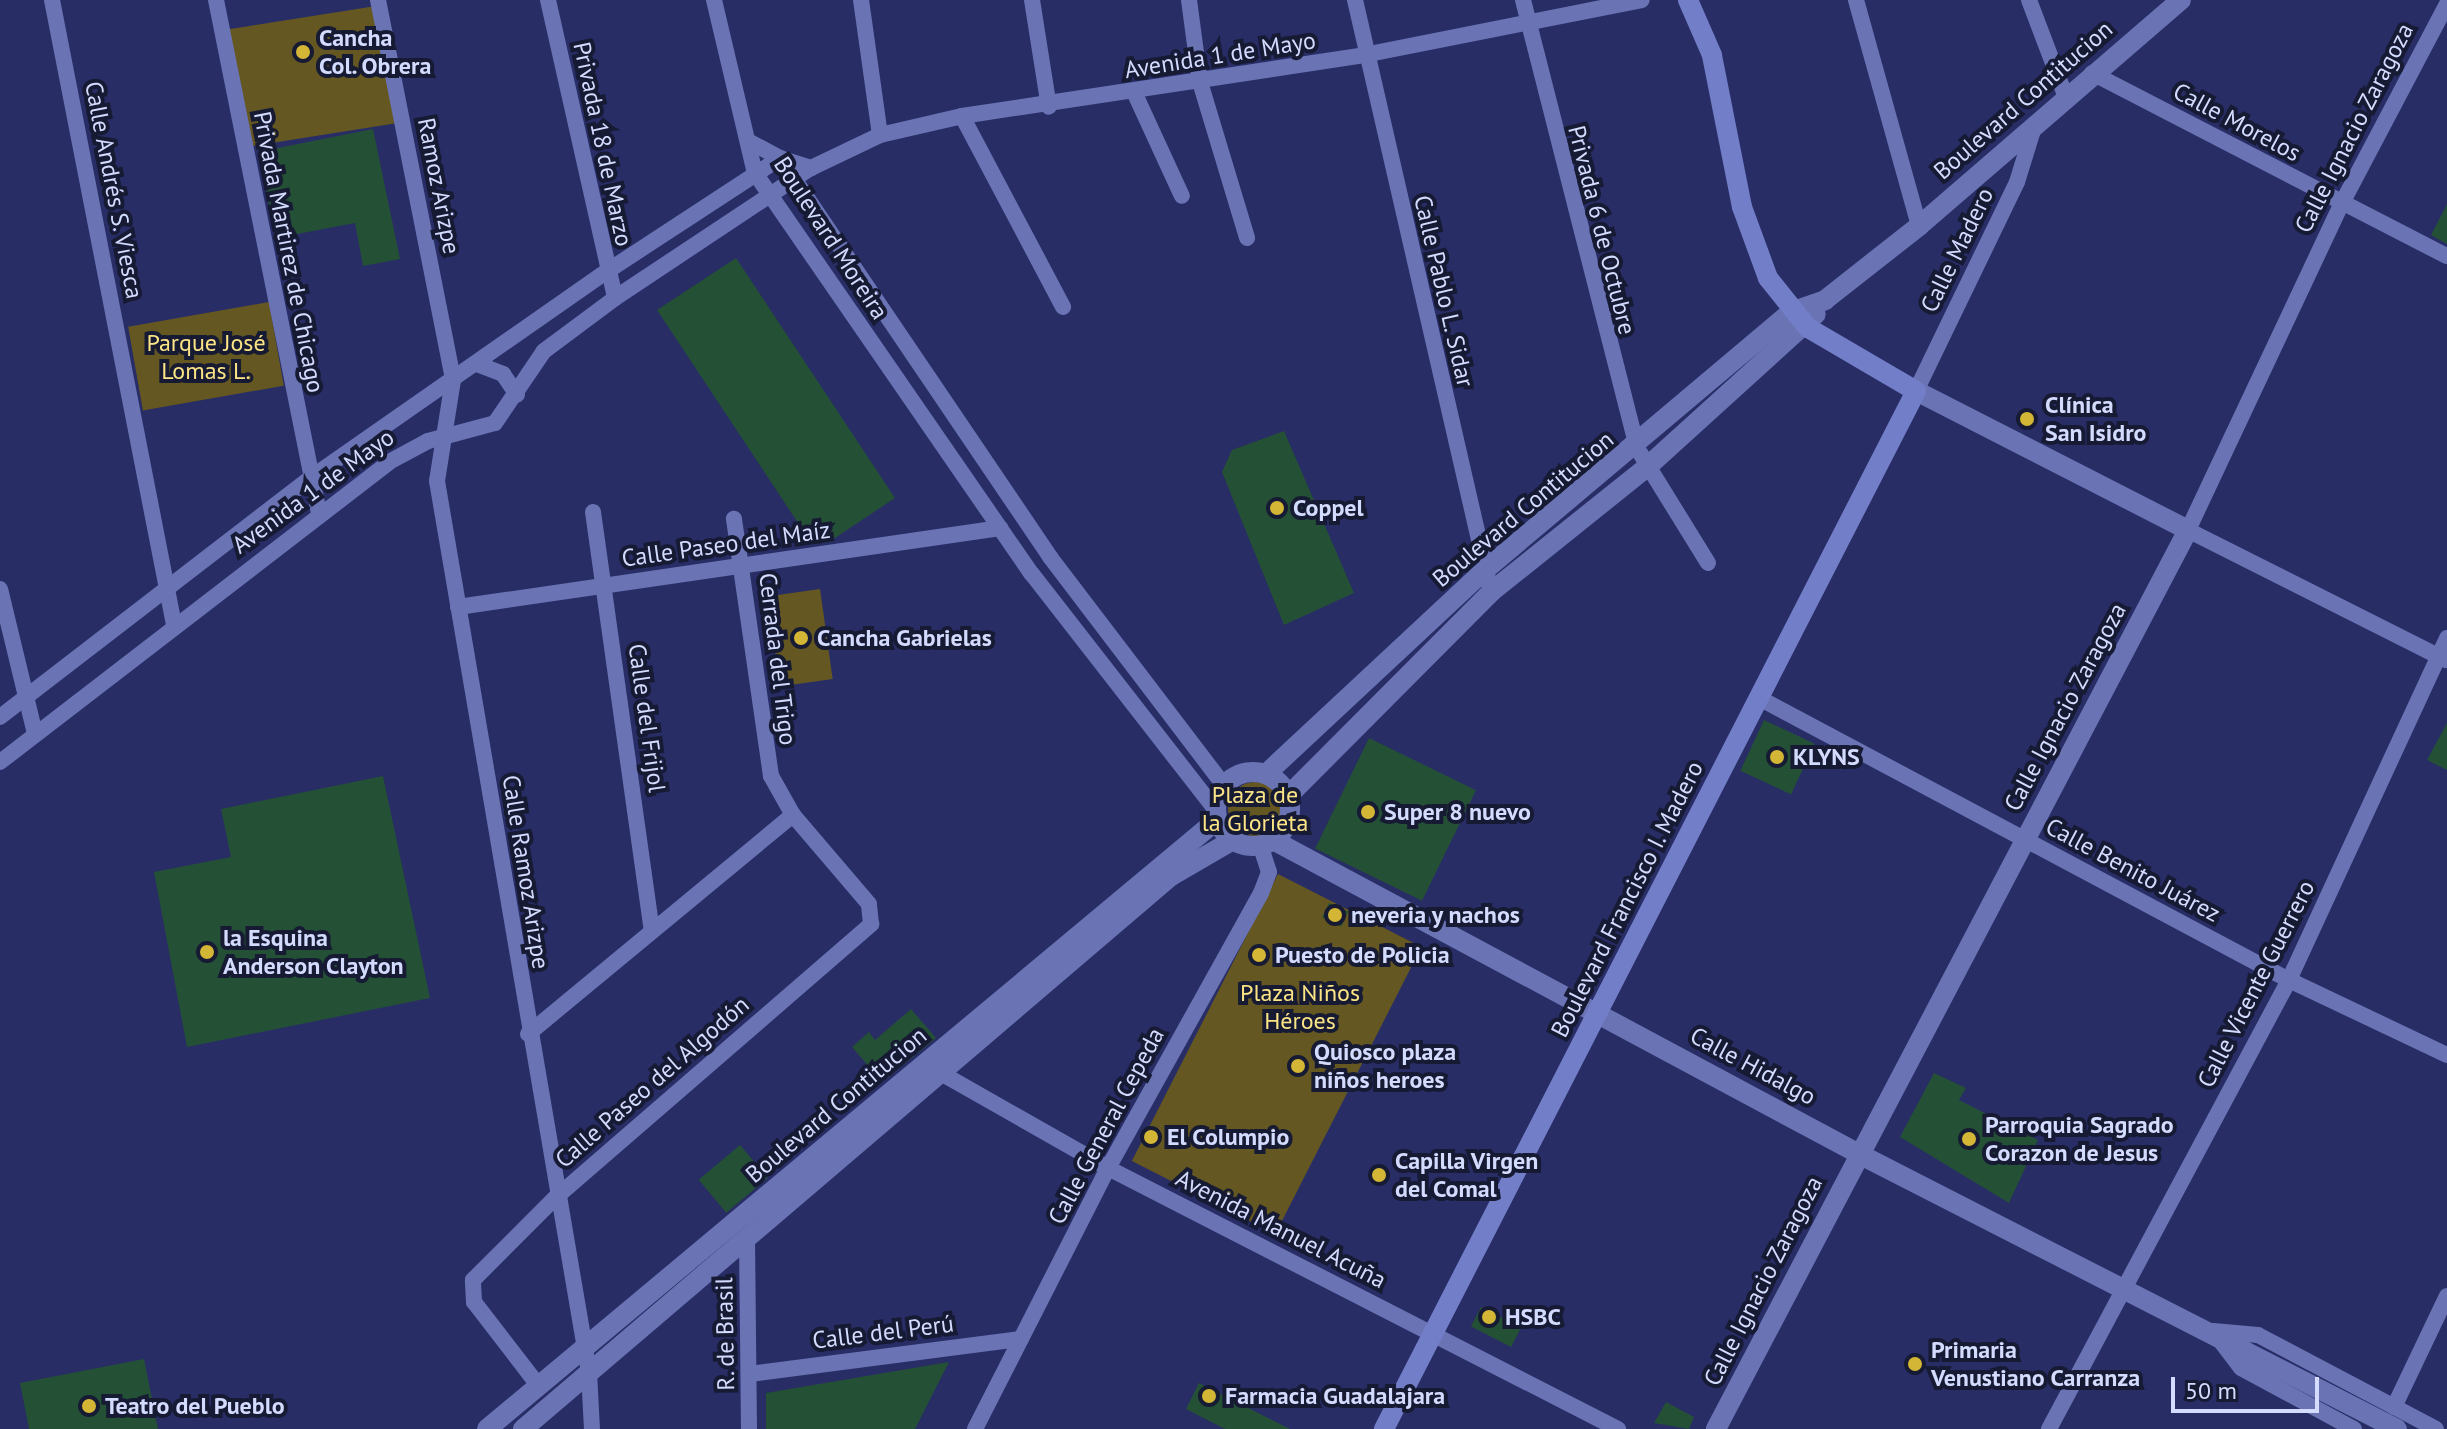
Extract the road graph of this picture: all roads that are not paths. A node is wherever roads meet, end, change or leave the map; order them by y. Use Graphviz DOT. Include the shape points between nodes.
graph roads {
  1 [pos="52,0"];
  2 [pos="216,0"];
  3 [pos="378,0"];
  4 [pos="548,0"];
  5 [pos="714,0"];
  6 [pos="861,0"];
  7 [pos="1032,0"];
  8 [pos="1189,0"];
  9 [pos="1355,0"];
  10 [pos="1523,0"];
  11 [pos="1642,0"];
  12 [pos="1688,0"];
  13 [pos="1856,0"];
  14 [pos="2029,0"];
  15 [pos="2181,0"];
  16 [pos="2447,4"];
  17 [pos="1527,26"];
  18 [pos="1364,55"];
  19 [pos="2092,73"];
  20 [pos="1200,82"];
  21 [pos="1135,94"];
  22 [pos="2065,95"];
  23 [pos="1049,107"];
  24 [pos="962,116"];
  25 [pos="2034,127"];
  26 [pos="880,135"];
  27 [pos="750,142"];
  28 [pos="780,158"];
  29 [pos="811,168"];
  30 [pos="755,173"];
  31 [pos="795,179"];
  32 [pos="771,196"];
  33 [pos="1182,196"];
  34 [pos="2341,205"];
  35 [pos="1919,226"];
  36 [pos="1247,238"];
  37 [pos="2447,256"];
  38 [pos="606,272"];
  39 [pos="615,298"];
  40 [pos="1825,300"];
  41 [pos="1063,307"];
  42 [pos="1791,312"];
  43 [pos="886,315"];
  44 [pos="1808,328"];
  45 [pos="864,333"];
  46 [pos="477,364"];
  47 [pos="928,379"];
  48 [pos="453,380"];
  49 [pos="1916,391"];
  50 [pos="907,394"];
  51 [pos="517,395"];
  52 [pos="447,435"];
  53 [pos="1637,448"];
  54 [pos="1646,468"];
  55 [pos="309,479"];
  56 [pos="593,512"];
  57 [pos="319,513"];
  58 [pos="734,519"];
  59 [pos="1000,528"];
  60 [pos="2188,530"];
  61 [pos="1050,557"];
  62 [pos="1708,563"];
  63 [pos="742,566"];
  64 [pos="1486,569"];
  65 [pos="1032,574"];
  66 [pos="604,586"];
  67 [pos="166,587"];
  68 [pos="0,589"];
  69 [pos="1491,592"];
  70 [pos="458,607"];
  71 [pos="174,625"];
  72 [pos="2447,638"];
  73 [pos="2442,658"];
  74 [pos="1759,698"];
  75 [pos="22,701"];
  76 [pos="0,717"];
  77 [pos="35,734"];
  78 [pos="0,762"];
  79 [pos="1266,774"];
  80 [pos="1224,785"];
  81 [pos="1288,796"];
  82 [pos="1216,814"];
  83 [pos="793,815"];
  84 [pos="1233,840"];
  85 [pos="2024,840"];
  86 [pos="1266,842"];
  87 [pos="872,915"];
  88 [pos="652,930"];
  89 [pos="2289,980"];
  90 [pos="1598,1014"];
  91 [pos="528,1034"];
  92 [pos="2447,1055"];
  93 [pos="933,1069"];
  94 [pos="1859,1154"];
  95 [pos="1108,1168"];
  96 [pos="554,1199"];
  97 [pos="747,1239"];
  98 [pos="2125,1285"];
  99 [pos="2447,1296"];
  100 [pos="2213,1331"];
  101 [pos="1434,1334"];
  102 [pos="1021,1339"];
  103 [pos="583,1345"];
  104 [pos="589,1372"];
  105 [pos="750,1374"];
  106 [pos="538,1385"];
  107 [pos="2394,1407"];
  108 [pos="487,1429"];
  109 [pos="523,1429"];
  110 [pos="592,1429"];
  111 [pos="749,1429"];
  112 [pos="975,1429"];
  113 [pos="1384,1429"];
  114 [pos="1618,1429"];
  115 [pos="1716,1429"];
  116 [pos="2049,1429"];
  117 [pos="2354,1429"];
  118 [pos="2397,1429"];
  119 [pos="2436,1429"];
  1 -- 67 [label="street, Calle Andrés S. Viesca"];
  2 -- 55 [label="street, Privada Martirez de Chicago"];
  3 -- 48 [label="street, Ramoz Arizpe"];
  4 -- 38 [label="street, Privada 18 de Marzo"];
  5 -- 27 [label="street"];
  6 -- 26 [label="street"];
  7 -- 23 [label="street"];
  8 -- 20 [label="street"];
  9 -- 18 [label="street, Calle Pablo L. Sidar"];
  10 -- 17 [label="street, Privada 6 de Octubre"];
  11 -- 17 [label="street, Avenida 1 de Mayo"];
  12 -- 42 [label="main road" via="1712,55 1756,251"];
  13 -- 35 [label="street"];
  14 -- 22 [label="street"];
  15 -- 19 [label="street, Boulevard Contitucion"];
  16 -- 34 [label="street, Calle Ignacio Zaragoza"];
  17 -- 18 [label="street, Avenida 1 de Mayo"];
  17 -- 53 [label="street, Privada 6 de Octubre"];
  18 -- 20 [label="street, Avenida 1 de Mayo"];
  18 -- 64 [label="street, Calle Pablo L. Sidar"];
  19 -- 22 [label="street, Boulevard Contitucion"];
  19 -- 34 [label="street, Calle Morelos"];
  20 -- 21 [label="street, Avenida 1 de Mayo"];
  20 -- 36 [label="street"];
  21 -- 23 [label="street, Avenida 1 de Mayo"];
  21 -- 33 [label="street"];
  22 -- 25 [label="street, Boulevard Contitucion"];
  23 -- 24 [label="street, Avenida 1 de Mayo"];
  24 -- 26 [label="street, Avenida 1 de Mayo"];
  24 -- 41 [label="street"];
  25 -- 35 [label="street, Boulevard Contitucion"];
  25 -- 49 [label="street, Calle Madero" via="2017,182"];
  26 -- 29 [label="street, Avenida 1 de Mayo"];
  27 -- 28 [label="street, Boulevard Moreira"];
  27 -- 30 [label="street, Boulevard Moreira"];
  28 -- 29 [label="street"];
  28 -- 30 [label="street, Avenida 1 de Mayo"];
  28 -- 31 [label="street, Boulevard Moreira"];
  29 -- 31 [label="street, Avenida 1 de Mayo"];
  30 -- 32 [label="street, Boulevard Moreira"];
  30 -- 38 [label="street, Avenida 1 de Mayo"];
  31 -- 32 [label="street, Avenida 1 de Mayo"];
  31 -- 43 [label="street, Boulevard Moreira"];
  32 -- 39 [label="street, Avenida 1 de Mayo"];
  32 -- 45 [label="street, Boulevard Moreira"];
  34 -- 37 [label="street, Calle Morelos"];
  34 -- 60 [label="street, Calle Ignacio Zaragoza"];
  35 -- 40 [label="street, Boulevard Contitucion"];
  38 -- 39 [label="street, Privada 18 de Marzo"];
  38 -- 46 [label="street, Avenida 1 de Mayo"];
  39 -- 51 [label="street, Avenida 1 de Mayo" via="544,351"];
  40 -- 42 [label="street, Boulevard Contitucion"];
  40 -- 44 [label="street, Boulevard Contitucion"];
  42 -- 44 [label="main road"];
  42 -- 53 [label="street, Boulevard Contitucion"];
  43 -- 45 [label="street"];
  43 -- 47 [label="street, Boulevard Moreira"];
  44 -- 49 [label="main road"];
  44 -- 54 [label="street, Boulevard Contitucion"];
  45 -- 50 [label="street, Boulevard Moreira"];
  46 -- 48 [label="street, Avenida 1 de Mayo"];
  46 -- 51 [label="street" via="503,374"];
  47 -- 50 [label="street"];
  47 -- 61 [label="street, Boulevard Moreira"];
  48 -- 52 [label="street, Calle Ramoz Arizpe"];
  48 -- 55 [label="street, Avenida 1 de Mayo"];
  49 -- 60 [label="street"];
  49 -- 74 [label="main road, Boulevard Francisco I. Madero"];
  50 -- 59 [label="street, Boulevard Moreira"];
  51 -- 52 [label="street, Avenida 1 de Mayo" via="495,423"];
  52 -- 57 [label="street, Avenida 1 de Mayo" via="400,454"];
  52 -- 70 [label="street, Calle Ramoz Arizpe" via="437,481"];
  53 -- 54 [label="street, Privada 6 de Octubre"];
  53 -- 64 [label="street, Boulevard Contitucion"];
  54 -- 62 [label="street"];
  54 -- 69 [label="street, Boulevard Contitucion"];
  55 -- 57 [label="street, Privada Martirez de Chicago"];
  55 -- 67 [label="street, Avenida 1 de Mayo"];
  56 -- 66 [label="street, Calle del Frijol"];
  57 -- 71 [label="street, Avenida 1 de Mayo"];
  58 -- 63 [label="street, Cerrada del Trigo"];
  59 -- 63 [label="street, Calle Paseo del Maíz"];
  59 -- 65 [label="street, Boulevard Moreira"];
  60 -- 73 [label="street"];
  60 -- 85 [label="street, Calle Ignacio Zaragoza"];
  61 -- 65 [label="street"];
  61 -- 80 [label="street, Boulevard Moreira"];
  63 -- 66 [label="street, Calle Paseo del Maíz"];
  63 -- 83 [label="street, Cerrada del Trigo" via="764,748"];
  64 -- 69 [label="street, Calle Pablo L. Sidar"];
  64 -- 79 [label="street, Boulevard Contitucion"];
  65 -- 82 [label="street, Boulevard Moreira"];
  66 -- 70 [label="street, Calle Paseo del Maíz"];
  66 -- 88 [label="street, Calle del Frijol"];
  67 -- 71 [label="street, Calle Andrés S. Viesca"];
  67 -- 75 [label="street, Avenida 1 de Mayo"];
  68 -- 75 [label="street"];
  69 -- 81 [label="street, Boulevard Contitucion"];
  70 -- 91 [label="street, Calle Ramoz Arizpe"];
  71 -- 77 [label="street, Avenida 1 de Mayo"];
  72 -- 73 [label="street, Calle Vicente Guerrero"];
  73 -- 89 [label="street, Calle Vicente Guerrero"];
  74 -- 85 [label="street, Calle Benito Juárez"];
  74 -- 90 [label="main road, Boulevard Francisco I. Madero"];
  75 -- 76 [label="street, Avenida 1 de Mayo"];
  75 -- 77 [label="street"];
  77 -- 78 [label="street, Avenida 1 de Mayo"];
  79 -- 80 [label="street" via="1236,775"];
  79 -- 81 [label="street"];
  80 -- 82 [label="street"];
  81 -- 86 [label="street" via="1288,820"];
  82 -- 84 [label="street"];
  82 -- 93 [label="street, Boulevard Contitucion"];
  83 -- 87 [label="street, Cerrada del Trigo"];
  83 -- 88 [label="street"];
  84 -- 86 [label="street"];
  84 -- 93 [label="street, Boulevard Contitucion" via="1182,867"];
  85 -- 89 [label="street, Calle Benito Juárez"];
  85 -- 94 [label="street, Calle Ignacio Zaragoza"];
  86 -- 90 [label="street, Calle Hidalgo"];
  86 -- 95 [label="street, Calle General Cepeda" via="1269,872 1261,893"];
  87 -- 96 [label="street, Calle Paseo del Algodón" via="871,924"];
  88 -- 91 [label="street"];
  89 -- 92 [label="street, Calle Benito Juárez"];
  89 -- 98 [label="street, Calle Vicente Guerrero"];
  90 -- 94 [label="street, Calle Hidalgo"];
  90 -- 101 [label="main road, Boulevard Francisco I. Madero"];
  91 -- 96 [label="street, Calle Ramoz Arizpe"];
  93 -- 95 [label="street, Avenida Manuel Acuña"];
  93 -- 97 [label="street, Boulevard Contitucion"];
  93 -- 103 [label="street, Boulevard Contitucion"];
  94 -- 98 [label="street, Calle Hidalgo"];
  94 -- 115 [label="street, Calle Ignacio Zaragoza"];
  95 -- 101 [label="street, Avenida Manuel Acuña"];
  95 -- 102 [label="street, Calle General Cepeda"];
  96 -- 103 [label="street, Calle Ramoz Arizpe"];
  96 -- 106 [label="street, Calle Paseo del Algodón" via="473,1280 471,1292"];
  97 -- 104 [label="street, Boulevard Contitucion"];
  97 -- 105 [label="street, R. de Brasil"];
  98 -- 100 [label="street, Calle Hidalgo"];
  98 -- 116 [label="street, Calle Vicente Guerrero"];
  99 -- 107 [label="street"];
  100 -- 107 [label="street, Calle Hidalgo" via="2258,1335"];
  100 -- 117 [label="street, Calle Hidalgo" via="2241,1368"];
  100 -- 118 [label="street, Calle Hidalgo"];
  101 -- 113 [label="main road, Boulevard Francisco I. Madero"];
  101 -- 114 [label="street, Avenida Manuel Acuña"];
  102 -- 105 [label="street, Calle del Perú"];
  102 -- 112 [label="street, Calle General Cepeda"];
  103 -- 104 [label="street, Calle Ramoz Arizpe"];
  103 -- 106 [label="street, Boulevard Contitucion"];
  104 -- 109 [label="street, Boulevard Contitucion"];
  104 -- 110 [label="street, Calle Ramoz Arizpe"];
  105 -- 111 [label="street, R. de Brasil"];
  106 -- 108 [label="street, Boulevard Contitucion"];
  107 -- 119 [label="street, Calle Hidalgo"];
}
